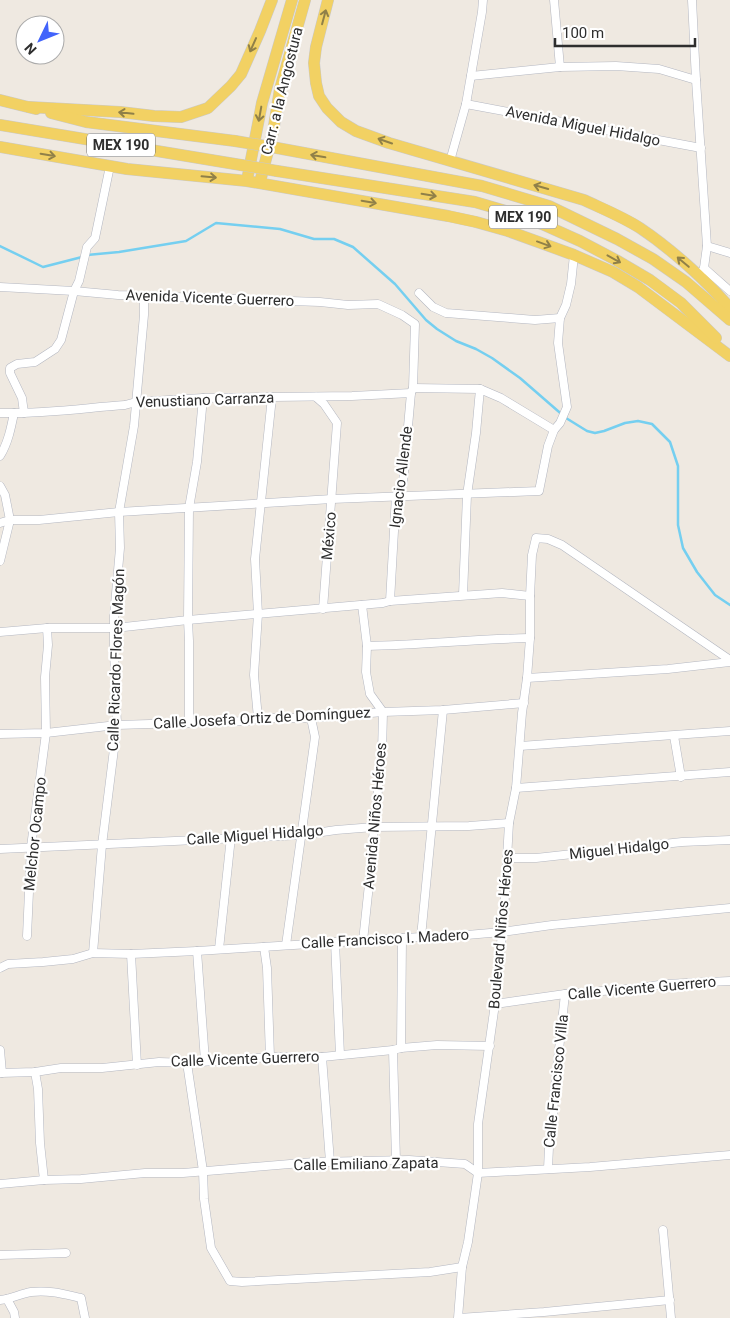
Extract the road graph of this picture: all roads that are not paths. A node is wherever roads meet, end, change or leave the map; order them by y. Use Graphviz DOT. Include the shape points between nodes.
graph roads {
  1 [pos="272,0"];
  2 [pos="292,0"];
  3 [pos="305,0"];
  4 [pos="328,0"];
  5 [pos="483,0"];
  6 [pos="554,0"];
  7 [pos="692,0"];
  8 [pos="560,67"];
  9 [pos="471,76"];
  10 [pos="696,80"];
  11 [pos="0,100"];
  12 [pos="466,104"];
  13 [pos="29,107"];
  14 [pos="0,125"];
  15 [pos="0,147"];
  16 [pos="701,148"];
  17 [pos="450,161"];
  18 [pos="110,166"];
  19 [pos="247,181"];
  20 [pos="260,182"];
  21 [pos="707,246"];
  22 [pos="730,252"];
  23 [pos="574,255"];
  24 [pos="702,272"];
  25 [pos="0,287"];
  26 [pos="74,291"];
  27 [pos="730,292"];
  28 [pos="419,293"];
  29 [pos="144,296"];
  30 [pos="730,308"];
  31 [pos="560,318"];
  32 [pos="730,320"];
  33 [pos="415,324"];
  34 [pos="730,352"];
  35 [pos="730,356"];
  36 [pos="480,389"];
  37 [pos="412,391"];
  38 [pos="272,397"];
  39 [pos="316,397"];
  40 [pos="203,398"];
  41 [pos="136,402"];
  42 [pos="0,413"];
  43 [pos="14,413"];
  44 [pos="24,413"];
  45 [pos="554,430"];
  46 [pos="0,456"];
  47 [pos="0,486"];
  48 [pos="467,495"];
  49 [pos="396,496"];
  50 [pos="332,499"];
  51 [pos="261,504"];
  52 [pos="190,508"];
  53 [pos="119,512"];
  54 [pos="10,520"];
  55 [pos="0,523"];
  56 [pos="0,561"];
  57 [pos="463,595"];
  58 [pos="530,596"];
  59 [pos="390,600"];
  60 [pos="362,605"];
  61 [pos="323,609"];
  62 [pos="258,614"];
  63 [pos="188,620"];
  64 [pos="47,628"];
  65 [pos="115,628"];
  66 [pos="0,632"];
  67 [pos="530,638"];
  68 [pos="366,646"];
  69 [pos="730,661"];
  70 [pos="527,678"];
  71 [pos="524,703"];
  72 [pos="443,710"];
  73 [pos="383,712"];
  74 [pos="258,718"];
  75 [pos="311,718"];
  76 [pos="189,723"];
  77 [pos="117,725"];
  78 [pos="730,731"];
  79 [pos="46,733"];
  80 [pos="0,734"];
  81 [pos="674,736"];
  82 [pos="520,746"];
  83 [pos="730,772"];
  84 [pos="681,777"];
  85 [pos="516,788"];
  86 [pos="509,823"];
  87 [pos="374,827"];
  88 [pos="432,827"];
  89 [pos="302,835"];
  90 [pos="231,837"];
  91 [pos="730,840"];
  92 [pos="102,845"];
  93 [pos="31,847"];
  94 [pos="0,849"];
  95 [pos="508,858"];
  96 [pos="730,908"];
  97 [pos="502,932"];
  98 [pos="27,936"];
  99 [pos="421,937"];
  100 [pos="402,938"];
  101 [pos="335,942"];
  102 [pos="362,942"];
  103 [pos="286,945"];
  104 [pos="264,947"];
  105 [pos="219,949"];
  106 [pos="197,951"];
  107 [pos="93,953"];
  108 [pos="131,954"];
  109 [pos="0,968"];
  110 [pos="730,981"];
  111 [pos="565,994"];
  112 [pos="495,1004"];
  113 [pos="490,1046"];
  114 [pos="397,1049"];
  115 [pos="0,1050"];
  116 [pos="340,1055"];
  117 [pos="270,1057"];
  118 [pos="322,1057"];
  119 [pos="205,1061"];
  120 [pos="187,1063"];
  121 [pos="137,1065"];
  122 [pos="35,1072"];
  123 [pos="1,1073"];
  124 [pos="730,1155"];
  125 [pos="396,1161"];
  126 [pos="330,1162"];
  127 [pos="548,1169"];
  128 [pos="202,1171"];
  129 [pos="478,1173"];
  130 [pos="44,1180"];
  131 [pos="0,1184"];
  132 [pos="663,1230"];
  133 [pos="66,1253"];
  134 [pos="0,1254"];
  135 [pos="462,1267"];
  136 [pos="4,1299"];
  137 [pos="670,1300"];
  138 [pos="15,1318"];
  139 [pos="86,1318"];
  140 [pos="458,1318"];
  141 [pos="671,1318"];
  1 -- 13 [label="main road, one-way" via="241,74 208,108 181,116 154,116"];
  2 -- 19 [label="main road, Carr. a la Angostura, one-way" via="262,103"];
  3 -- 20 [label="main road, Carr. a la Angostura" via="280,89"];
  17 -- 4 [label="main road, one-way" via="356,131 327,108 318,90 314,63"];
  5 -- 9 [label="street"];
  6 -- 8 [label="street"];
  7 -- 10 [label="street"];
  8 -- 9 [label="street"];
  8 -- 10 [label="street" via="659,69"];
  9 -- 12 [label="street"];
  10 -- 16 [label="street"];
  11 -- 13 [label="main road, MEX 190"];
  12 -- 16 [label="street, Avenida Miguel Hidalgo"];
  12 -- 17 [label="street"];
  32 -- 13 [label="main road, MEX 190, one-way, bridge" via="653,258 549,206 482,186 235,140 86,122"];
  14 -- 34 [label="main road, MEX 190, one-way, bridge" via="475,202 510,212 580,241 650,280 681,303"];
  15 -- 18 [label="main road, one-way"];
  16 -- 21 [label="street"];
  24 -- 17 [label="main road, one-way" via="638,227 592,204"];
  18 -- 19 [label="main road, one-way"];
  18 -- 26 [label="street" via="95,238 87,247"];
  19 -- 20 [label="main road"];
  20 -- 23 [label="main road, one-way" via="476,222"];
  21 -- 22 [label="street"];
  21 -- 24 [label="street"];
  23 -- 31 [label="street" via="571,284"];
  23 -- 35 [label="main road" via="638,287"];
  24 -- 27 [label="street"];
  24 -- 30 [label="main road"];
  25 -- 26 [label="street, Avenida Vicente Guerrero"];
  26 -- 29 [label="street, Avenida Vicente Guerrero"];
  26 -- 44 [label="street" via="55,349 35,362 10,368 22,398"];
  28 -- 31 [label="street" via="433,307 446,313 535,320"];
  29 -- 33 [label="street, Avenida Vicente Guerrero" via="378,304"];
  29 -- 41 [label="street, Calle Ricardo Flores Magón"];
  31 -- 45 [label="street" via="558,343 567,407"];
  33 -- 37 [label="street, Ignacio Allende"];
  36 -- 37 [label="street, Venustiano Carranza"];
  36 -- 45 [label="street" via="502,398"];
  36 -- 48 [label="street"];
  37 -- 39 [label="street, Venustiano Carranza"];
  37 -- 49 [label="street, Ignacio Allende" via="404,483"];
  38 -- 39 [label="street, Venustiano Carranza"];
  38 -- 40 [label="street, Venustiano Carranza"];
  38 -- 51 [label="street"];
  39 -- 50 [label="street, México" via="337,423"];
  40 -- 41 [label="street, Venustiano Carranza"];
  40 -- 52 [label="street"];
  41 -- 44 [label="street, Venustiano Carranza"];
  41 -- 53 [label="street, Calle Ricardo Flores Magón"];
  42 -- 43 [label="street, Venustiano Carranza"];
  43 -- 44 [label="street, Venustiano Carranza"];
  43 -- 46 [label="street"];
  45 -- 48 [label="street" via="539,491"];
  47 -- 54 [label="street"];
  48 -- 49 [label="street"];
  48 -- 57 [label="street"];
  49 -- 50 [label="street"];
  49 -- 59 [label="street, Ignacio Allende"];
  50 -- 51 [label="street"];
  50 -- 61 [label="street, México"];
  51 -- 52 [label="street"];
  51 -- 62 [label="street" via="255,559"];
  52 -- 53 [label="street"];
  52 -- 63 [label="street"];
  53 -- 54 [label="street"];
  53 -- 65 [label="street, Calle Ricardo Flores Magón"];
  54 -- 55 [label="street"];
  54 -- 56 [label="street"];
  57 -- 58 [label="street" via="502,593"];
  57 -- 59 [label="street"];
  58 -- 67 [label="street, Boulevard Niños Héroes"];
  58 -- 69 [label="street, Boulevard Niños Héroes" via="536,538 548,539 562,545"];
  59 -- 60 [label="street"];
  60 -- 61 [label="street"];
  60 -- 68 [label="street"];
  61 -- 62 [label="street"];
  62 -- 63 [label="street"];
  62 -- 74 [label="street" via="254,675"];
  63 -- 65 [label="street"];
  63 -- 76 [label="street"];
  64 -- 65 [label="street"];
  64 -- 66 [label="street"];
  64 -- 79 [label="street, Melchor Ocampo"];
  65 -- 77 [label="street, Calle Ricardo Flores Magón"];
  67 -- 68 [label="street"];
  67 -- 70 [label="street, Boulevard Niños Héroes"];
  68 -- 73 [label="street" via="370,694"];
  69 -- 70 [label="street" via="668,669"];
  70 -- 71 [label="street, Boulevard Niños Héroes"];
  71 -- 72 [label="street, Calle Josefa Ortiz de Domínguez"];
  71 -- 82 [label="street, Boulevard Niños Héroes"];
  72 -- 73 [label="street, Calle Josefa Ortiz de Domínguez"];
  72 -- 88 [label="street"];
  73 -- 75 [label="street, Calle Josefa Ortiz de Domínguez"];
  73 -- 87 [label="street, Avenida Niños Héroes"];
  74 -- 75 [label="street, Calle Josefa Ortiz de Domínguez"];
  74 -- 76 [label="street, Calle Josefa Ortiz de Domínguez"];
  75 -- 89 [label="street" via="315,737"];
  76 -- 77 [label="street, Calle Josefa Ortiz de Domínguez"];
  77 -- 79 [label="street, Calle Josefa Ortiz de Domínguez"];
  77 -- 92 [label="street, Calle Ricardo Flores Magón"];
  78 -- 81 [label="street"];
  79 -- 80 [label="street, Calle Josefa Ortiz de Domínguez"];
  79 -- 93 [label="street, Melchor Ocampo"];
  81 -- 82 [label="street"];
  81 -- 84 [label="street"];
  82 -- 85 [label="street, Boulevard Niños Héroes"];
  83 -- 84 [label="street"];
  84 -- 85 [label="street"];
  85 -- 86 [label="street, Boulevard Niños Héroes"];
  86 -- 88 [label="street, Calle Miguel Hidalgo"];
  86 -- 95 [label="street, Boulevard Niños Héroes"];
  87 -- 88 [label="street, Calle Miguel Hidalgo"];
  87 -- 89 [label="street, Calle Miguel Hidalgo"];
  87 -- 102 [label="street, Avenida Niños Héroes"];
  88 -- 99 [label="street"];
  89 -- 90 [label="street, Calle Miguel Hidalgo"];
  89 -- 103 [label="street"];
  90 -- 92 [label="street, Calle Miguel Hidalgo"];
  90 -- 105 [label="street"];
  91 -- 95 [label="street, Miguel Hidalgo"];
  92 -- 93 [label="street, Calle Miguel Hidalgo"];
  92 -- 107 [label="street, Calle Ricardo Flores Magón"];
  93 -- 94 [label="street, Calle Miguel Hidalgo"];
  93 -- 98 [label="street, Melchor Ocampo"];
  95 -- 97 [label="street, Boulevard Niños Héroes"];
  96 -- 97 [label="street, Calle Francisco I. Madero"];
  97 -- 99 [label="street, Calle Francisco I. Madero"];
  97 -- 112 [label="street, Boulevard Niños Héroes"];
  99 -- 100 [label="street, Calle Francisco I. Madero"];
  100 -- 102 [label="street, Calle Francisco I. Madero"];
  100 -- 114 [label="street"];
  101 -- 102 [label="street, Calle Francisco I. Madero"];
  101 -- 103 [label="street, Calle Francisco I. Madero"];
  101 -- 116 [label="street"];
  103 -- 104 [label="street, Calle Francisco I. Madero"];
  104 -- 105 [label="street, Calle Francisco I. Madero"];
  104 -- 117 [label="street" via="268,968"];
  105 -- 106 [label="street, Calle Francisco I. Madero"];
  106 -- 108 [label="street, Calle Francisco I. Madero"];
  106 -- 119 [label="street"];
  107 -- 108 [label="street, Calle Francisco I. Madero"];
  107 -- 109 [label="street" via="73,959 8,964"];
  108 -- 121 [label="street"];
  110 -- 111 [label="street, Calle Vicente Guerrero"];
  111 -- 112 [label="street, Calle Vicente Guerrero"];
  111 -- 127 [label="street, Calle Francisco Villa"];
  112 -- 113 [label="street, Boulevard Niños Héroes"];
  113 -- 114 [label="street, Calle Vicente Guerrero" via="437,1045"];
  113 -- 129 [label="street, Boulevard Niños Héroes" via="478,1124"];
  114 -- 116 [label="street, Calle Vicente Guerrero"];
  114 -- 125 [label="street"];
  115 -- 123 [label="street"];
  116 -- 118 [label="street, Calle Vicente Guerrero"];
  117 -- 118 [label="street, Calle Vicente Guerrero"];
  117 -- 119 [label="street, Calle Vicente Guerrero"];
  118 -- 126 [label="street"];
  119 -- 120 [label="street, Calle Vicente Guerrero"];
  120 -- 121 [label="street, Calle Vicente Guerrero"];
  120 -- 128 [label="street"];
  121 -- 122 [label="street, Calle Vicente Guerrero"];
  122 -- 123 [label="street, Calle Vicente Guerrero"];
  122 -- 130 [label="street"];
  124 -- 127 [label="street, Calle Emiliano Zapata"];
  125 -- 126 [label="street, Calle Emiliano Zapata"];
  125 -- 129 [label="street, Calle Emiliano Zapata" via="465,1164"];
  126 -- 128 [label="street, Calle Emiliano Zapata"];
  127 -- 129 [label="street, Calle Emiliano Zapata"];
  128 -- 130 [label="street, Calle Emiliano Zapata"];
  128 -- 135 [label="street" via="211,1248 230,1281 430,1272"];
  129 -- 135 [label="street, Boulevard Niños Héroes"];
  130 -- 131 [label="street, Calle Emiliano Zapata"];
  132 -- 137 [label="street"];
  133 -- 134 [label="street"];
  135 -- 140 [label="street, Boulevard Niños Héroes"];
  136 -- 138 [label="street"];
  136 -- 139 [label="street" via="29,1292 51,1291 81,1298"];
  137 -- 140 [label="street"];
  137 -- 141 [label="street"];
}
